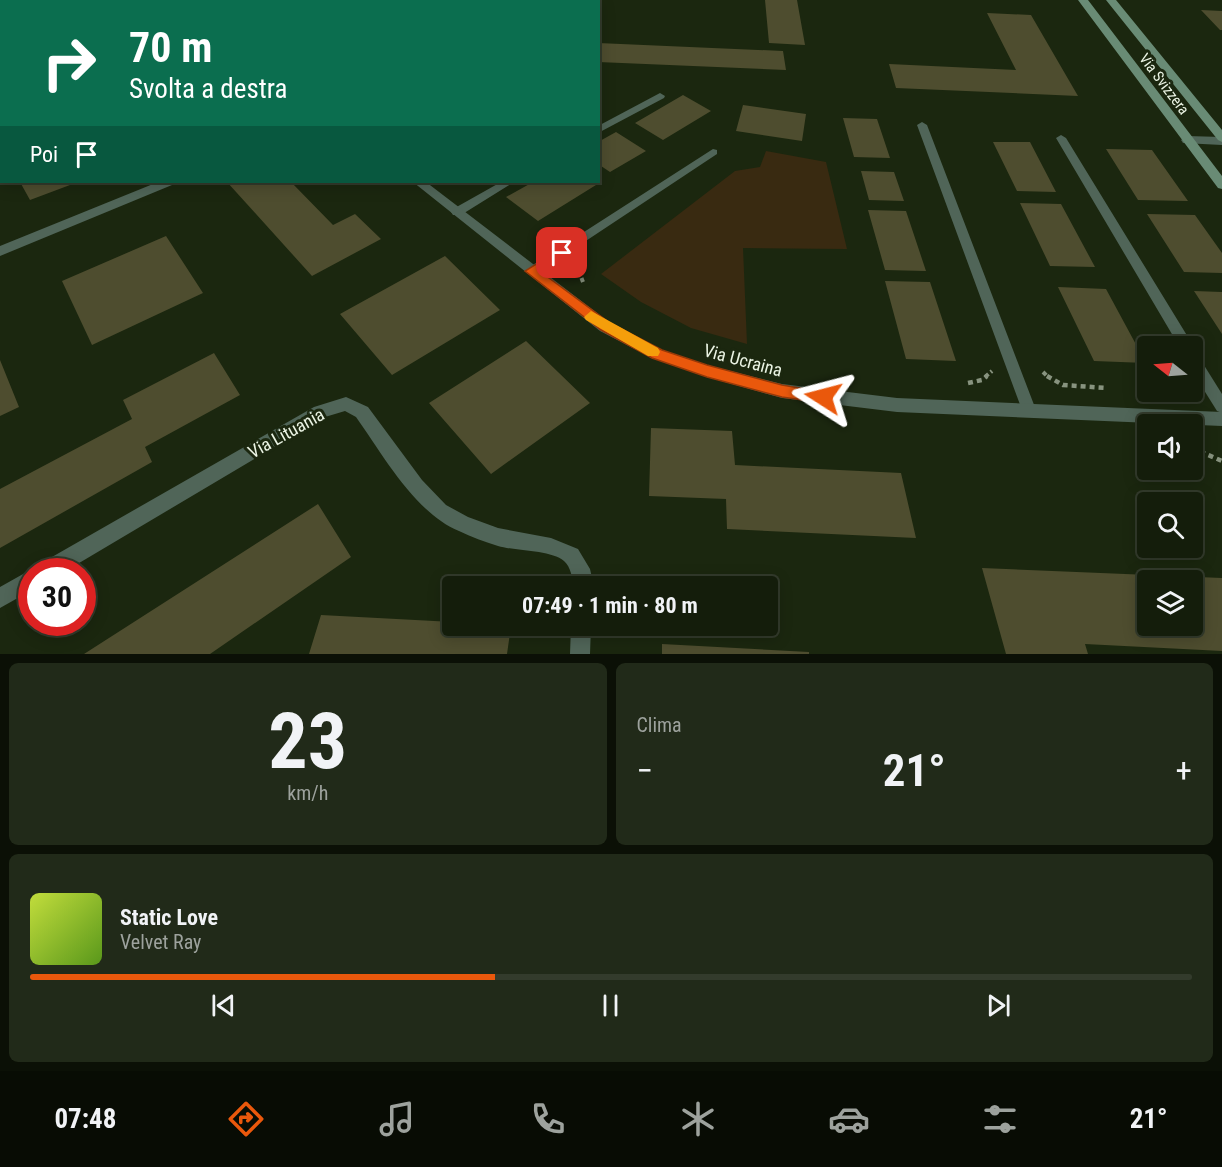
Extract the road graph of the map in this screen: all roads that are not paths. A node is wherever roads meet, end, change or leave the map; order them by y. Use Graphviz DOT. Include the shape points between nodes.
graph roads {
  1 [pos="1083,0"];
  2 [pos="1111,0"];
  3 [pos="660,96"];
  4 [pos="922,125"];
  5 [pos="600,129"];
  6 [pos="1061,138"];
  7 [pos="1222,139"];
  8 [pos="1187,140"];
  9 [pos="713,152"];
  10 [pos="166,183"];
  11 [pos="420,183"];
  12 [pos="506,183"];
  13 [pos="1222,185"];
  14 [pos="457,212"];
  15 [pos="0,251"];
  16 [pos="532,271"];
  17 [pos="1180,336"];
  18 [pos="1203,376"];
  19 [pos="1222,407"];
  20 [pos="1029,410"];
  21 [pos="1222,419"];
  22 [pos="69,558"];
  23 [pos="582,576"];
  24 [pos="18,587"];
  25 [pos="0,598"];
  26 [pos="581,636"];
  27 [pos="580,654"];
  1 -- 8 [label="main road, Via Svizzera"];
  2 -- 7 [label="main road, Via Svizzera"];
  3 -- 5 [label="lane"];
  4 -- 20 [label="lane"];
  6 -- 17 [label="lane"];
  7 -- 8 [label="street"];
  8 -- 13 [label="main road, Via Svizzera"];
  9 -- 16 [label="lane"];
  10 -- 15 [label="street"];
  11 -- 14 [label="street, Via Ucraina"];
  12 -- 14 [label="lane"];
  14 -- 16 [label="street, Via Ucraina"];
  16 -- 20 [label="street, Via Ucraina" via="605,327 657,354 716,374 823,397 897,405"];
  18 -- 19 [label="lane"];
  20 -- 21 [label="street, Via Ucraina"];
  22 -- 23 [label="street, Via Lituania" via="320,412 346,404 362,412 416,486 440,511 498,537 571,555"];
  24 -- 25 [label="street"];
  26 -- 27 [label="street"];
}
